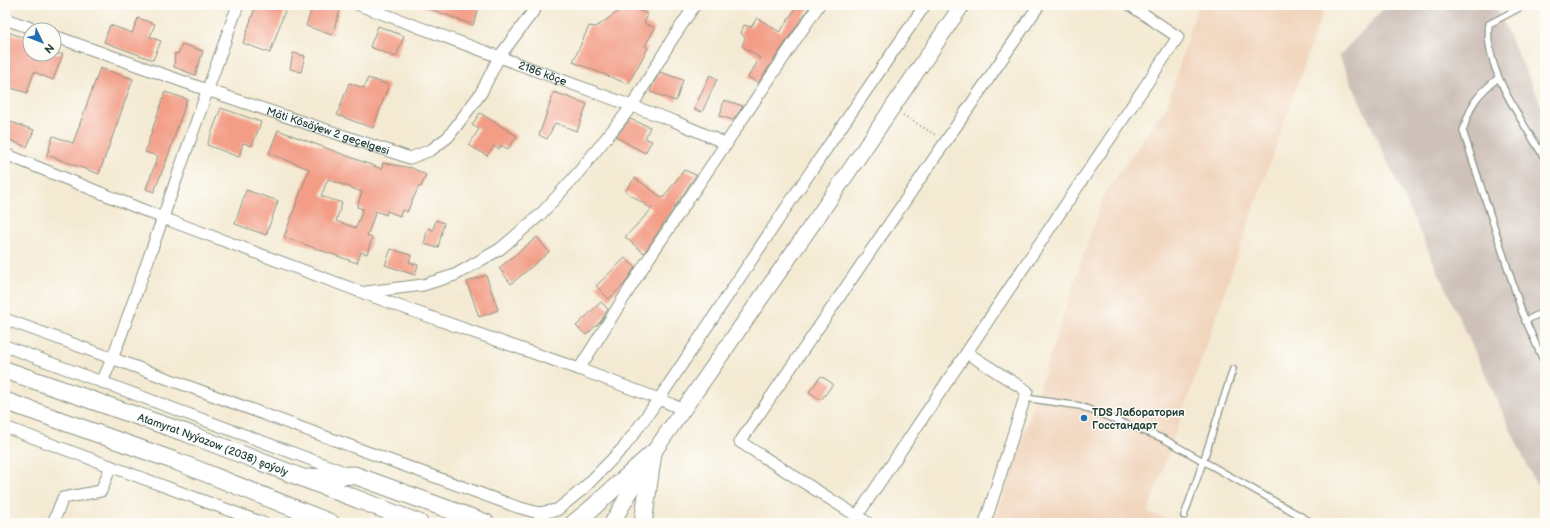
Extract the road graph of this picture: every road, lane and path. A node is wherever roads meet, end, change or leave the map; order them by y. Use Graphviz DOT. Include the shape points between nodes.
graph roads {
  1 [pos="238,5"];
  2 [pos="358,5"];
  3 [pos="538,5"];
  4 [pos="695,5"];
  5 [pos="819,5"];
  6 [pos="925,5"];
  7 [pos="962,5"];
  8 [pos="1039,5"];
  9 [pos="1130,5"];
  10 [pos="1525,5"];
  11 [pos="5,19"];
  12 [pos="22,25"];
  13 [pos="62,39"];
  14 [pos="499,57"];
  15 [pos="1498,78"];
  16 [pos="207,90"];
  17 [pos="632,106"];
  18 [pos="892,108"];
  19 [pos="946,141"];
  20 [pos="727,144"];
  21 [pos="5,154"];
  22 [pos="1545,159"];
  23 [pos="163,218"];
  24 [pos="364,292"];
  25 [pos="1545,311"];
  26 [pos="5,319"];
  27 [pos="1525,321"];
  28 [pos="5,346"];
  29 [pos="967,353"];
  30 [pos="113,357"];
  31 [pos="1545,365"];
  32 [pos="579,369"];
  33 [pos="1233,369"];
  34 [pos="5,370"];
  35 [pos="102,382"];
  36 [pos="1025,398"];
  37 [pos="659,399"];
  38 [pos="5,401"];
  39 [pos="684,410"];
  40 [pos="5,427"];
  41 [pos="653,453"];
  42 [pos="1203,462"];
  43 [pos="111,466"];
  44 [pos="354,475"];
  45 [pos="302,478"];
  46 [pos="432,504"];
  47 [pos="857,516"];
  48 [pos="1184,516"];
  49 [pos="53,523"];
  50 [pos="263,523"];
  51 [pos="332,523"];
  52 [pos="419,523"];
  53 [pos="453,523"];
  54 [pos="486,523"];
  55 [pos="574,523"];
  56 [pos="612,523"];
  57 [pos="644,523"];
  58 [pos="868,523"];
  59 [pos="985,523"];
  60 [pos="1313,523"];
  1 -- 16 [label="street"];
  2 -- 14 [label="street, 2186 köçe"];
  3 -- 14 [label="street, Mäti Kösäýew 2 geçelgesi"];
  4 -- 17 [label="street"];
  5 -- 20 [label="street"];
  6 -- 37 [label="street"];
  7 -- 18 [label="street"];
  8 -- 19 [label="street"];
  9 -- 29 [label="street" via="1178,37"];
  10 -- 15 [label="lane" via="1489,24 1489,42"];
  11 -- 12 [label="street"];
  13 -- 16 [label="street, Mäti Kösäýew 2 geçelgesi"];
  14 -- 16 [label="street, Mäti Kösäýew 2 geçelgesi" via="481,93 448,137 431,150 410,158"];
  14 -- 17 [label="street, 2186 köçe"];
  15 -- 22 [label="lane"];
  15 -- 27 [label="lane" via="1482,91 1469,109 1463,131"];
  16 -- 23 [label="street"];
  17 -- 20 [label="street, 2186 köçe" via="674,120"];
  17 -- 24 [label="street" via="541,214 500,249 455,274 423,285"];
  18 -- 19 [label="path"];
  18 -- 39 [label="street"];
  19 -- 47 [label="street" via="740,442"];
  20 -- 32 [label="street" via="647,261"];
  21 -- 23 [label="street"];
  23 -- 24 [label="street"];
  23 -- 30 [label="street"];
  24 -- 32 [label="street"];
  25 -- 27 [label="lane"];
  26 -- 30 [label="street"];
  27 -- 31 [label="lane"];
  28 -- 35 [label="street"];
  29 -- 36 [label="street" via="1027,391"];
  29 -- 47 [label="street"];
  30 -- 35 [label="street"];
  30 -- 37 [label="street" via="517,507 539,512 557,510 583,489 624,447"];
  32 -- 37 [label="street"];
  33 -- 42 [label="lane"];
  34 -- 45 [label="main road, Atamyrat Nyýazow (2038) şaýoly" via="189,434"];
  35 -- 44 [label="street"];
  36 -- 42 [label="lane" via="1080,406 1164,439"];
  36 -- 59 [label="street"];
  37 -- 39 [label="street"];
  38 -- 51 [label="main road" via="178,462"];
  39 -- 41 [label="street"];
  40 -- 43 [label="street"];
  41 -- 55 [label="main road" via="592,510"];
  41 -- 56 [label="street"];
  41 -- 57 [label="main road"];
  42 -- 48 [label="lane"];
  42 -- 60 [label="lane"];
  43 -- 49 [label="street" via="101,491 63,498"];
  43 -- 50 [label="street"];
  44 -- 45 [label="main road"];
  44 -- 46 [label="main road"];
  45 -- 52 [label="main road, Atamyrat Nyýazow (2038) şaýoly"];
  46 -- 53 [label="main road"];
  46 -- 54 [label="main road"];
  47 -- 58 [label="street"];
}
